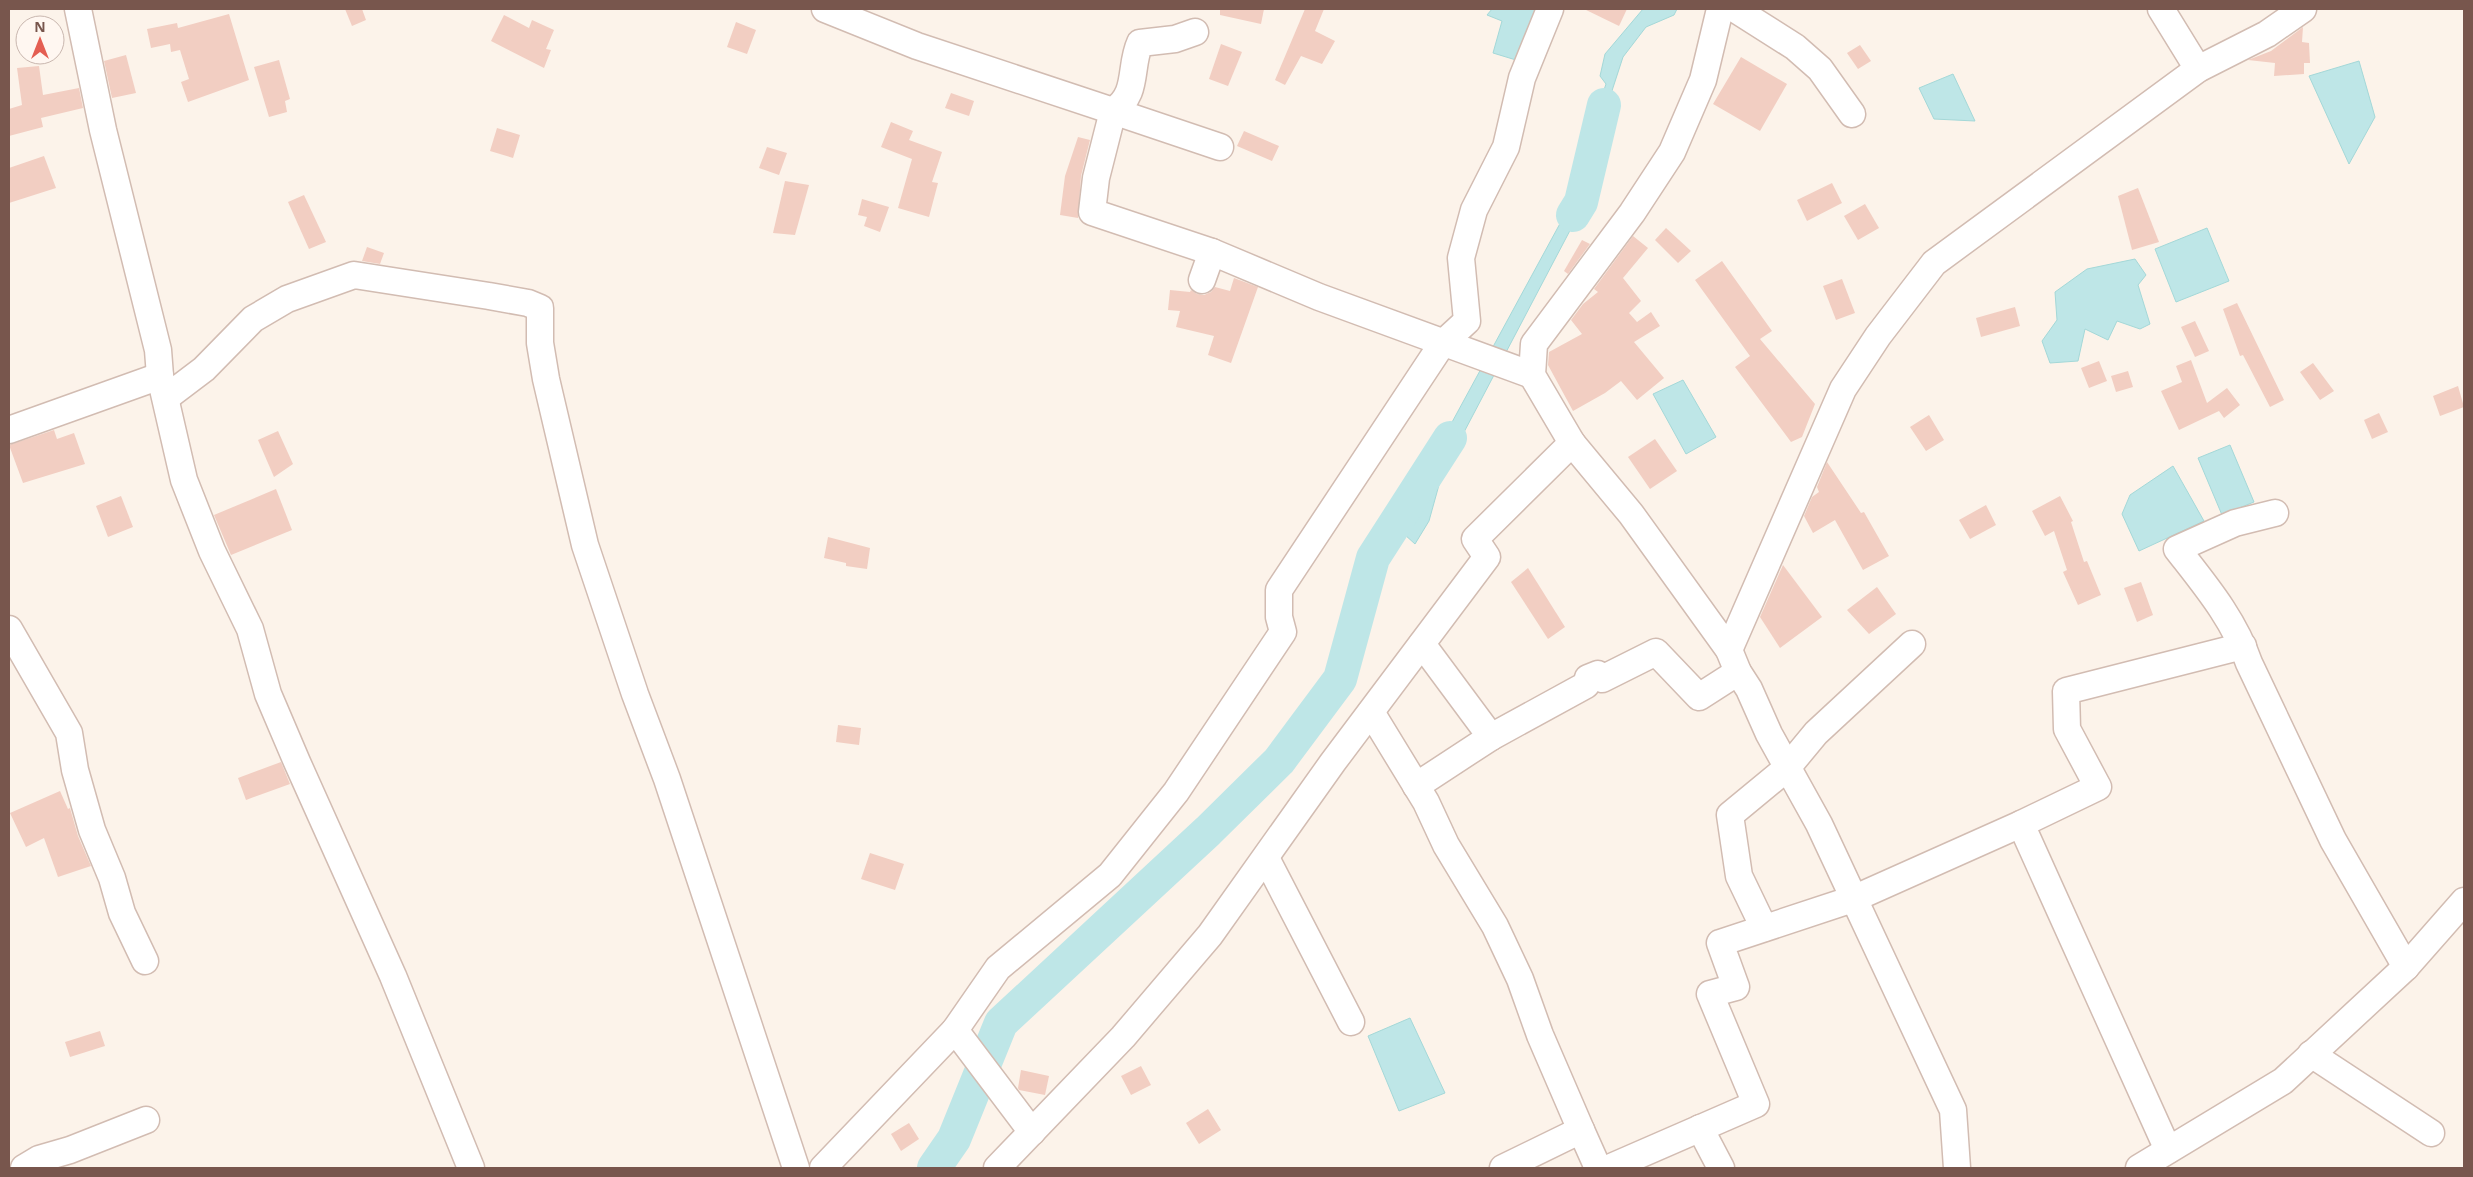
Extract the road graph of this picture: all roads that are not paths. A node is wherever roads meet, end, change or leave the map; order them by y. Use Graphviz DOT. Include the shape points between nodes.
graph roads {
  1 [pos="78,9"];
  2 [pos="825,9"];
  3 [pos="1550,9"];
  4 [pos="1720,9"];
  5 [pos="1735,9"];
  6 [pos="2161,9"];
  7 [pos="2303,9"];
  8 [pos="1195,32"];
  9 [pos="2198,69"];
  10 [pos="1113,111"];
  11 [pos="1852,114"];
  12 [pos="1220,146"];
  13 [pos="1212,252"];
  14 [pos="1202,280"];
  15 [pos="1442,344"];
  16 [pos="1532,375"];
  17 [pos="164,387"];
  18 [pos="9,430"];
  19 [pos="1572,443"];
  20 [pos="2275,513"];
  21 [pos="9,629"];
  22 [pos="1422,644"];
  23 [pos="1912,644"];
  24 [pos="2243,646"];
  25 [pos="1733,661"];
  26 [pos="1371,712"];
  27 [pos="1491,737"];
  28 [pos="1787,768"];
  29 [pos="1416,786"];
  30 [pos="2020,824"];
  31 [pos="1266,858"];
  32 [pos="1853,899"];
  33 [pos="2464,901"];
  34 [pos="1764,928"];
  35 [pos="145,961"];
  36 [pos="2406,967"];
  37 [pos="1351,1022"];
  38 [pos="956,1030"];
  39 [pos="2312,1054"];
  40 [pos="146,1120"];
  41 [pos="1700,1128"];
  42 [pos="1581,1130"];
  43 [pos="1032,1132"];
  44 [pos="2431,1133"];
  45 [pos="2168,1150"];
  46 [pos="1008,1164"];
  47 [pos="24,1168"];
  48 [pos="471,1168"];
  49 [pos="796,1168"];
  50 [pos="823,1168"];
  51 [pos="1503,1168"];
  52 [pos="1598,1168"];
  53 [pos="1609,1168"];
  54 [pos="1721,1168"];
  55 [pos="1957,1168"];
  56 [pos="2139,1168"];
  1 -- 17 [label="street"];
  2 -- 10 [label="street" via="917,46"];
  3 -- 15 [label="street" via="1522,78 1506,147 1474,210 1461,258 1467,320"];
  4 -- 16 [label="street" via="1703,80 1672,152 1632,213 1534,344"];
  5 -- 11 [label="street" via="1795,47 1820,69"];
  6 -- 9 [label="street"];
  7 -- 9 [label="street" via="2267,34"];
  8 -- 10 [label="street" via="1175,39 1140,43 1124,103"];
  9 -- 25 [label="street" via="1934,263 1878,336 1843,389"];
  10 -- 12 [label="street"];
  10 -- 13 [label="street" via="1096,178 1092,212"];
  13 -- 14 [label="street"];
  13 -- 15 [label="street"];
  15 -- 16 [label="street"];
  15 -- 38 [label="street" via="1279,590 1279,617 1283,632 1176,792 1110,875 998,968"];
  16 -- 19 [label="street"];
  17 -- 18 [label="street"];
  17 -- 48 [label="street" via="184,480 212,551 250,629 268,694 393,976"];
  17 -- 49 [label="street" via="204,369 253,319 287,299 354,275 489,296 540,308 540,343 546,379 586,545"];
  19 -- 22 [label="street" via="1475,539 1487,557"];
  19 -- 25 [label="street" via="1631,514"];
  20 -- 24 [label="street" via="2235,523 2177,549 2221,605"];
  21 -- 35 [label="street" via="69,733 75,770 92,830 122,912"];
  22 -- 26 [label="street"];
  22 -- 27 [label="street"];
  23 -- 28 [label="street" via="1816,733"];
  24 -- 30 [label="street" via="2066,691 2067,728 2098,787"];
  24 -- 36 [label="street" via="2333,840"];
  25 -- 27 [label="street" via="1699,697 1656,652 1602,678 1598,674 1588,678 1586,685"];
  25 -- 28 [label="street"];
  26 -- 29 [label="street"];
  26 -- 31 [label="street"];
  27 -- 29 [label="street"];
  28 -- 32 [label="street"];
  28 -- 34 [label="street" via="1730,815 1739,876"];
  29 -- 42 [label="street" via="1446,845 1495,926"];
  30 -- 32 [label="street"];
  30 -- 45 [label="street"];
  31 -- 37 [label="street"];
  31 -- 43 [label="street" via="1254,870 1210,935 1123,1037"];
  32 -- 34 [label="street"];
  32 -- 55 [label="street" via="1952,1110"];
  33 -- 36 [label="street"];
  34 -- 41 [label="street" via="1720,943 1736,987 1710,994 1756,1104"];
  36 -- 39 [label="street"];
  38 -- 43 [label="street"];
  38 -- 50 [label="street"];
  39 -- 44 [label="street"];
  39 -- 45 [label="street" via="2283,1081"];
  40 -- 47 [label="street" via="39,1159"];
  41 -- 53 [label="street"];
  41 -- 54 [label="street"];
  42 -- 51 [label="street"];
  42 -- 52 [label="street"];
  43 -- 46 [label="street"];
  45 -- 56 [label="street"];
}
